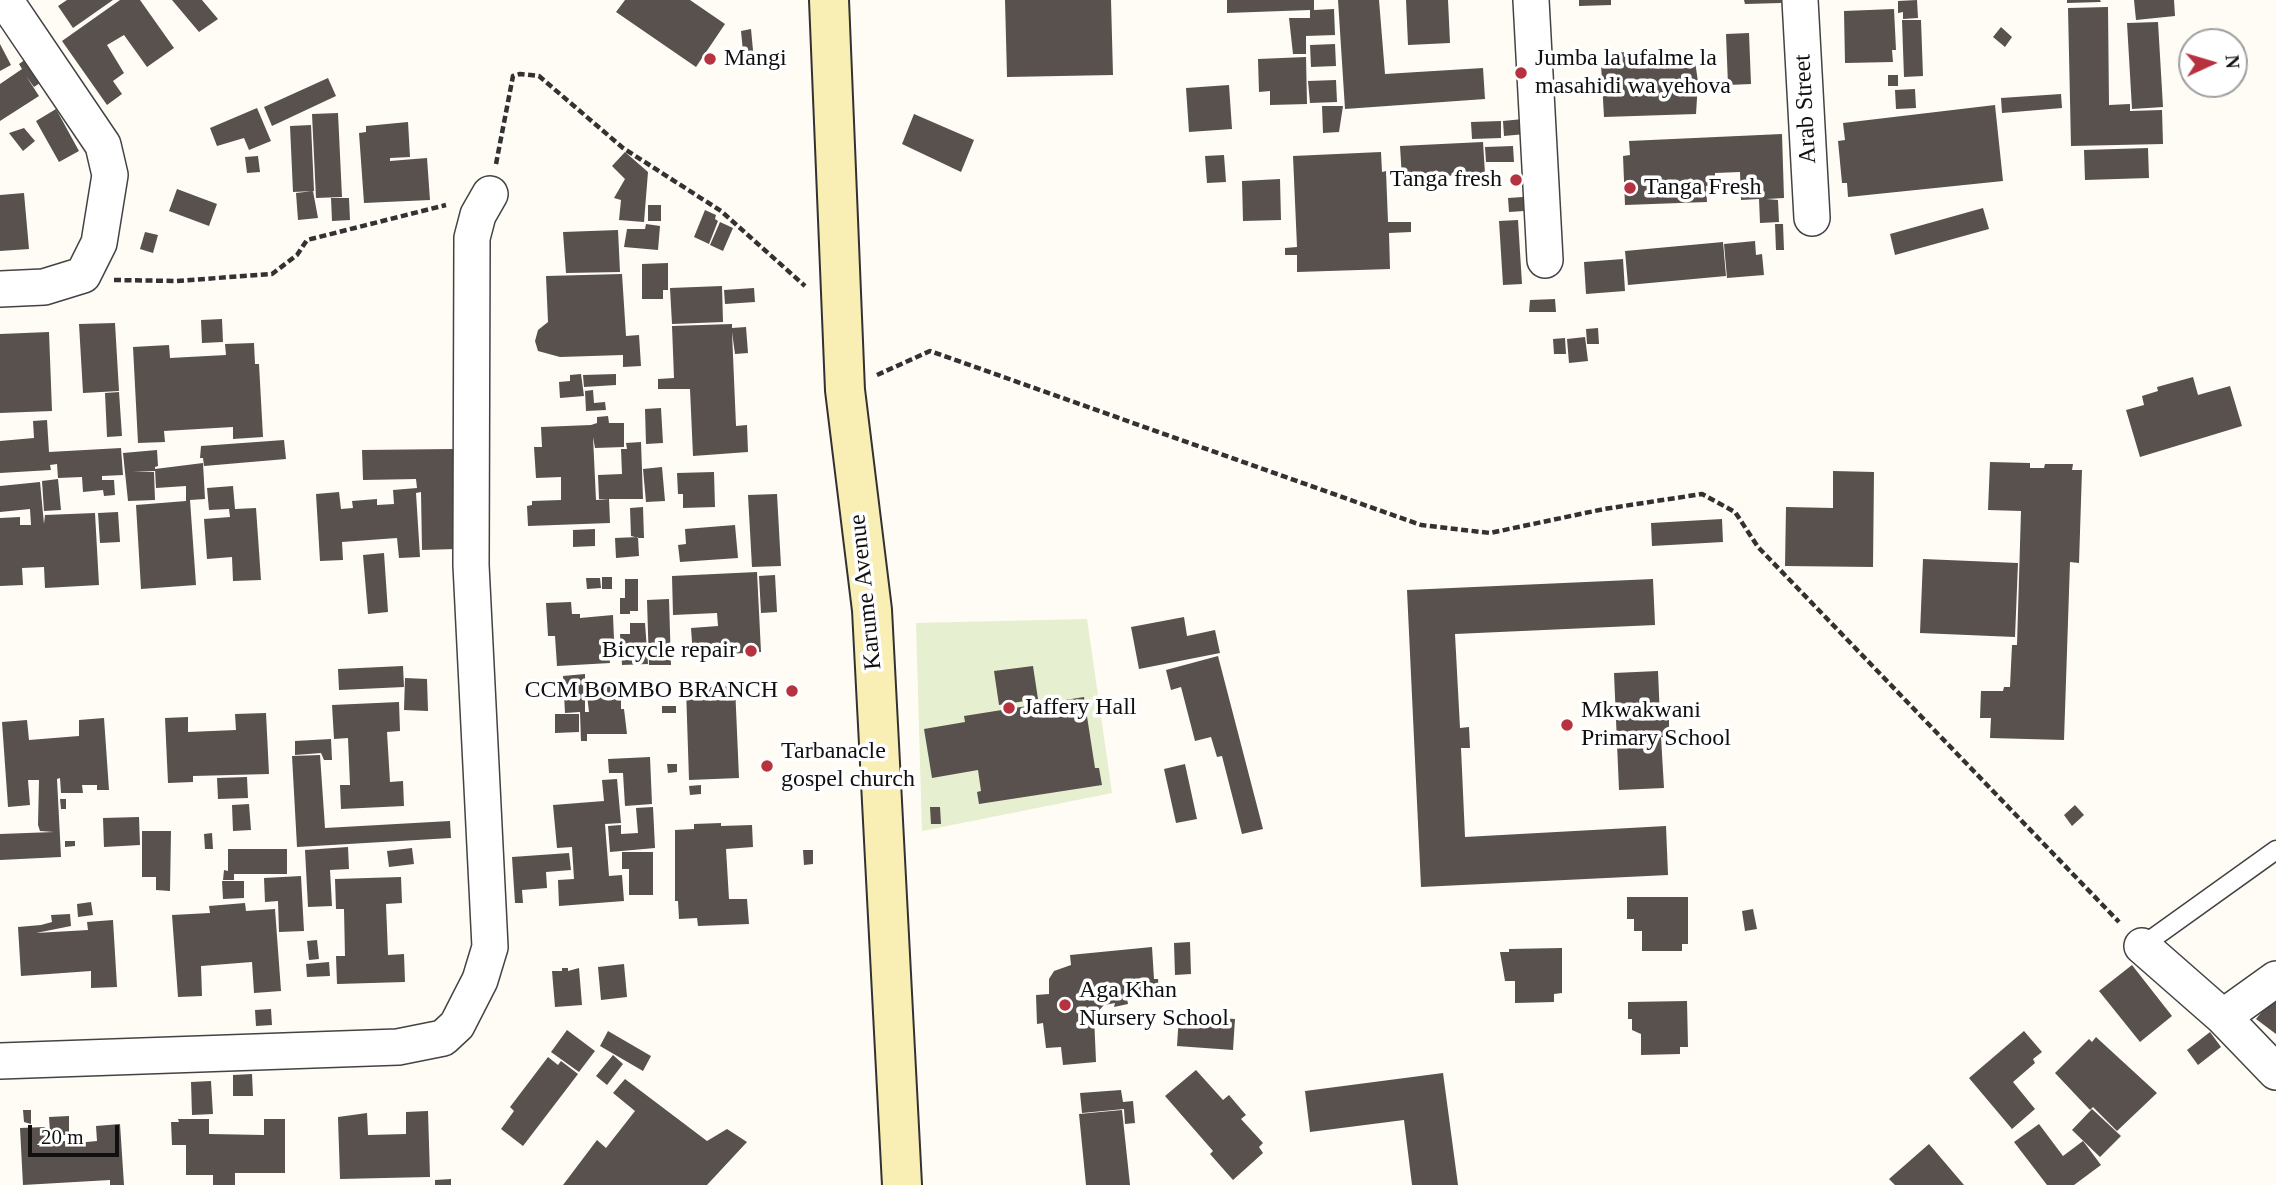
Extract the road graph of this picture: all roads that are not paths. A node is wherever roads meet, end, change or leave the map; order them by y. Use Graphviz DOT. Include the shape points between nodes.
graph roads {
  1 [pos="829,0"];
  2 [pos="1531,0"];
  3 [pos="1800,0"];
  4 [pos="9,6"];
  5 [pos="490,194"];
  6 [pos="1812,218"];
  7 [pos="1545,260"];
  8 [pos="0,289"];
  9 [pos="2276,850"];
  10 [pos="2142,946"];
  11 [pos="2276,979"];
  12 [pos="2223,1017"];
  13 [pos="0,1061"];
  14 [pos="2276,1072"];
  15 [pos="902,1185"];
  1 -- 15 [label="main road, Karume Avenue" via="845,390 872,610"];
  2 -- 7 [label="street"];
  3 -- 6 [label="street, Arab Street"];
  4 -- 8 [label="street" via="103,145 110,175 99,243 83,275 44,287"];
  5 -- 13 [label="street" via="472,239 471,565 490,947 462,1016 443,1038 398,1047"];
  9 -- 10 [label="lane"];
  10 -- 12 [label="street"];
  11 -- 12 [label="street"];
  12 -- 14 [label="street"];
}
